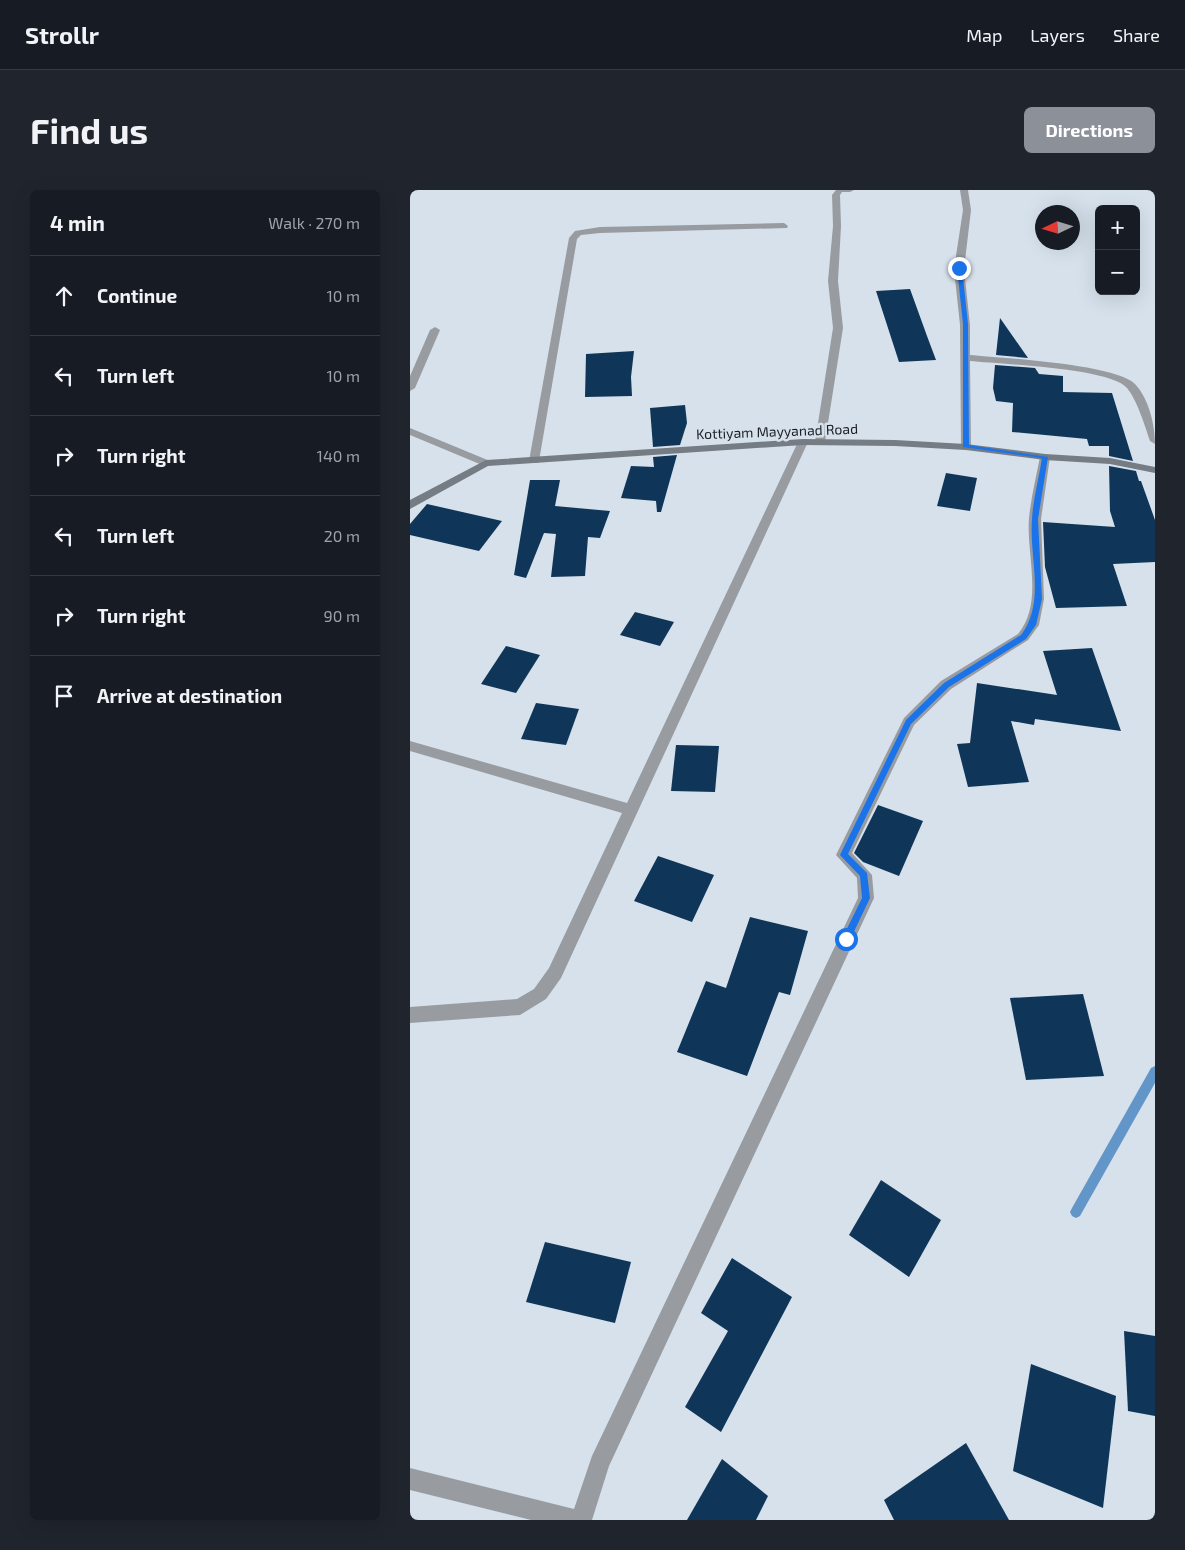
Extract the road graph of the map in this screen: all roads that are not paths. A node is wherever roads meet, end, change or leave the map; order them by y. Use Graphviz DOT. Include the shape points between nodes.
graph roads {
  1 [pos="850,190"];
  2 [pos="964,190"];
  3 [pos="784,226"];
  4 [pos="435,330"];
  5 [pos="965,358"];
  6 [pos="410,388"];
  7 [pos="410,431"];
  8 [pos="1155,441"];
  9 [pos="803,442"];
  10 [pos="820,442"];
  11 [pos="966,447"];
  12 [pos="1045,457"];
  13 [pos="534,461"];
  14 [pos="486,463"];
  15 [pos="1155,470"];
  16 [pos="410,505"];
  17 [pos="410,746"];
  18 [pos="632,810"];
  19 [pos="410,1015"];
  20 [pos="410,1480"];
  21 [pos="574,1520"];
  22 [pos="581,1520"];
  1 -- 10 [label="street" via="840,190 836,195 833,281 838,328"];
  2 -- 5 [label="street" via="967,210 959,268"];
  3 -- 13 [label="street" via="578,233 573,238"];
  4 -- 6 [label="street"];
  5 -- 8 [label="street" via="1112,375 1130,386"];
  5 -- 11 [label="street"];
  7 -- 14 [label="street"];
  9 -- 10 [label="street, Kottiyam Mayyanad Road"];
  9 -- 13 [label="street, Kottiyam Mayyanad Road"];
  9 -- 18 [label="street"];
  10 -- 11 [label="street, Kottiyam Mayyanad Road"];
  11 -- 12 [label="street, Kottiyam Mayyanad Road"];
  12 -- 15 [label="street, Kottiyam Mayyanad Road" via="1110,461"];
  12 -- 22 [label="street" via="1035,519 1038,599 1033,625 1023,637 946,685 909,722 844,855 864,875 866,898 599,1463"];
  13 -- 14 [label="street, Kottiyam Mayyanad Road"];
  14 -- 16 [label="street, Kottiyam Mayyanad Road"];
  17 -- 18 [label="street"];
  18 -- 19 [label="street" via="555,973 540,994 520,1007"];
  20 -- 21 [label="street"];
}
